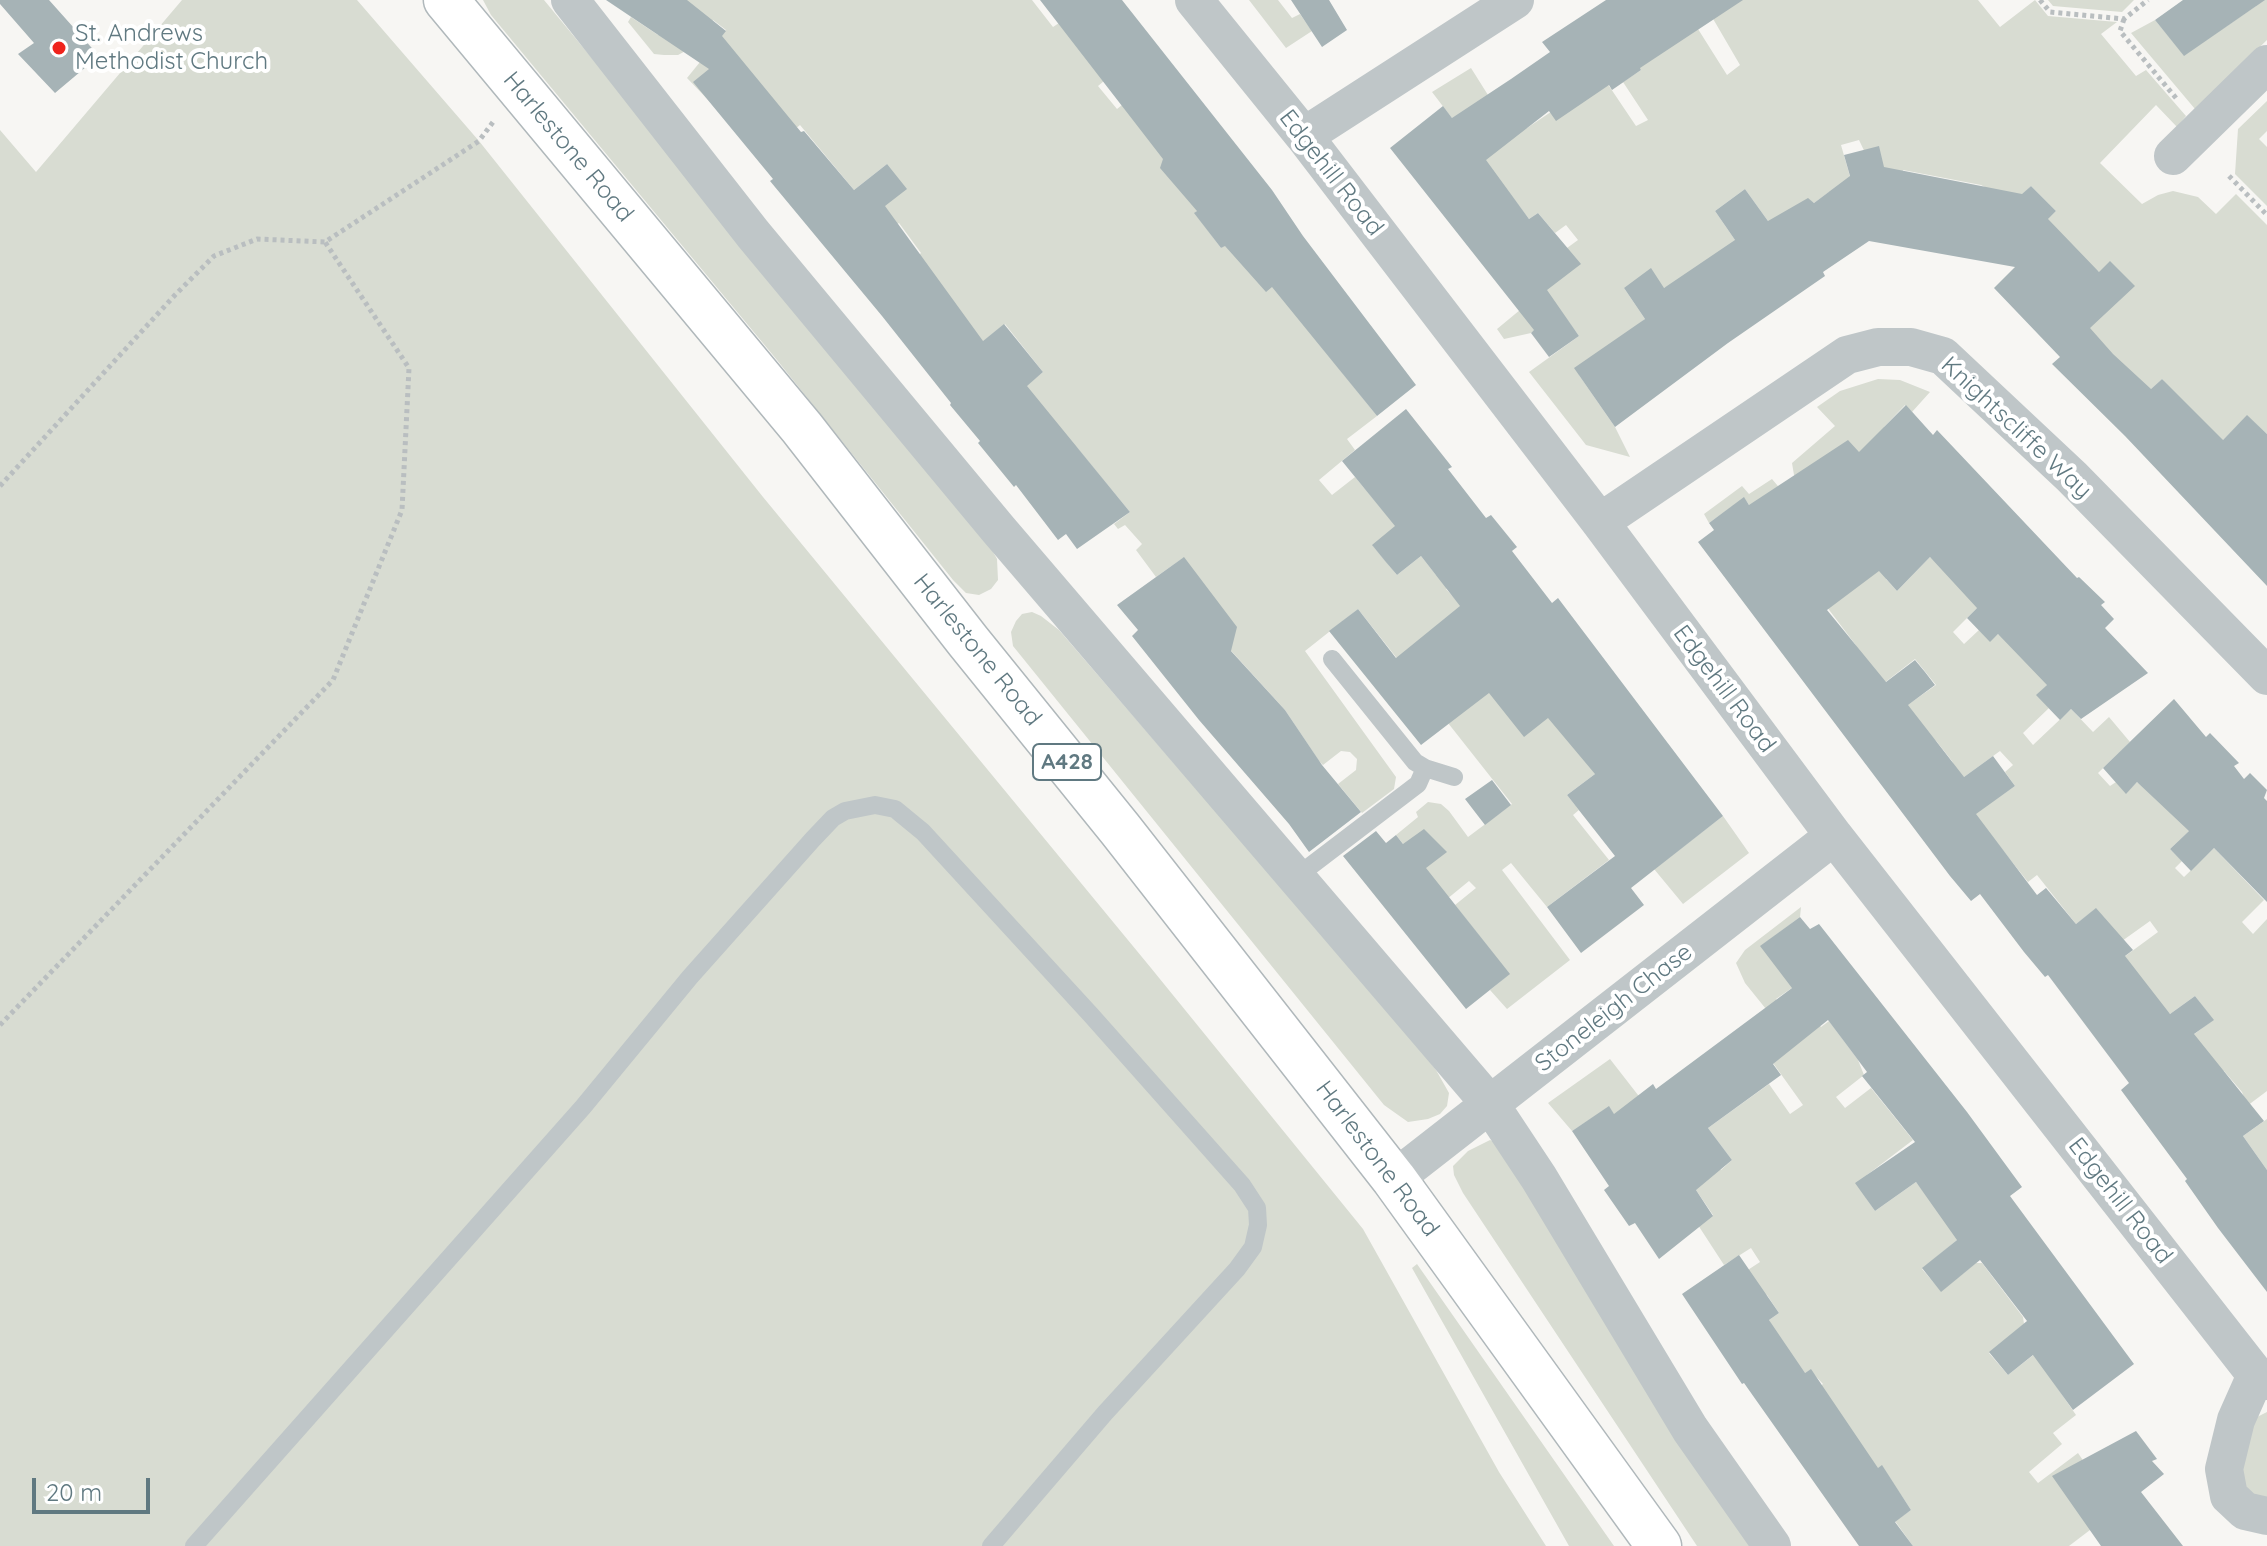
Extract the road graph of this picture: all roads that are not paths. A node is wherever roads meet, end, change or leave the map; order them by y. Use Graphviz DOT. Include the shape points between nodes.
graph roads {
  1 [pos="446,0"];
  2 [pos="570,0"];
  3 [pos="1194,0"];
  4 [pos="1515,0"];
  5 [pos="2267,64"];
  6 [pos="1304,136"];
  7 [pos="2173,156"];
  8 [pos="1600,522"];
  9 [pos="1332,659"];
  10 [pos="2267,676"];
  11 [pos="1425,768"];
  12 [pos="1454,777"];
  13 [pos="1834,836"];
  14 [pos="1296,877"];
  15 [pos="1490,1104"];
  16 [pos="1394,1179"];
  17 [pos="2262,1378"];
  18 [pos="2267,1516"];
  19 [pos="194,1546"];
  20 [pos="991,1546"];
  21 [pos="1659,1546"];
  22 [pos="1772,1546"];
  1 -- 16 [label="main road, Harlestone Road / A428" via="802,428"];
  2 -- 14 [label="street" via="764,246"];
  3 -- 6 [label="street, Edgehill Road"];
  4 -- 6 [label="street"];
  5 -- 7 [label="street"];
  6 -- 8 [label="street, Edgehill Road"];
  8 -- 10 [label="street, Knightscliffe Way" via="1847,355 1878,347 1911,347 1943,356 2072,477"];
  8 -- 13 [label="street, Edgehill Road"];
  9 -- 11 [label="lane" via="1405,751"];
  11 -- 12 [label="lane"];
  11 -- 14 [label="lane" via="1418,784"];
  13 -- 15 [label="street, Stoneleigh Chase"];
  13 -- 17 [label="street, Edgehill Road"];
  14 -- 15 [label="street"];
  15 -- 16 [label="street, Stoneleigh Chase"];
  15 -- 22 [label="street" via="1690,1429"];
  16 -- 21 [label="main road, Harlestone Road / A428"];
  17 -- 18 [label="street, Edgehill Road" via="2236,1420 2224,1469 2229,1496 2245,1511"];
  19 -- 20 [label="lane" via="813,839 845,811 875,805 895,809 923,832 1101,1026 1257,1208 1253,1247 1237,1269"];
}
